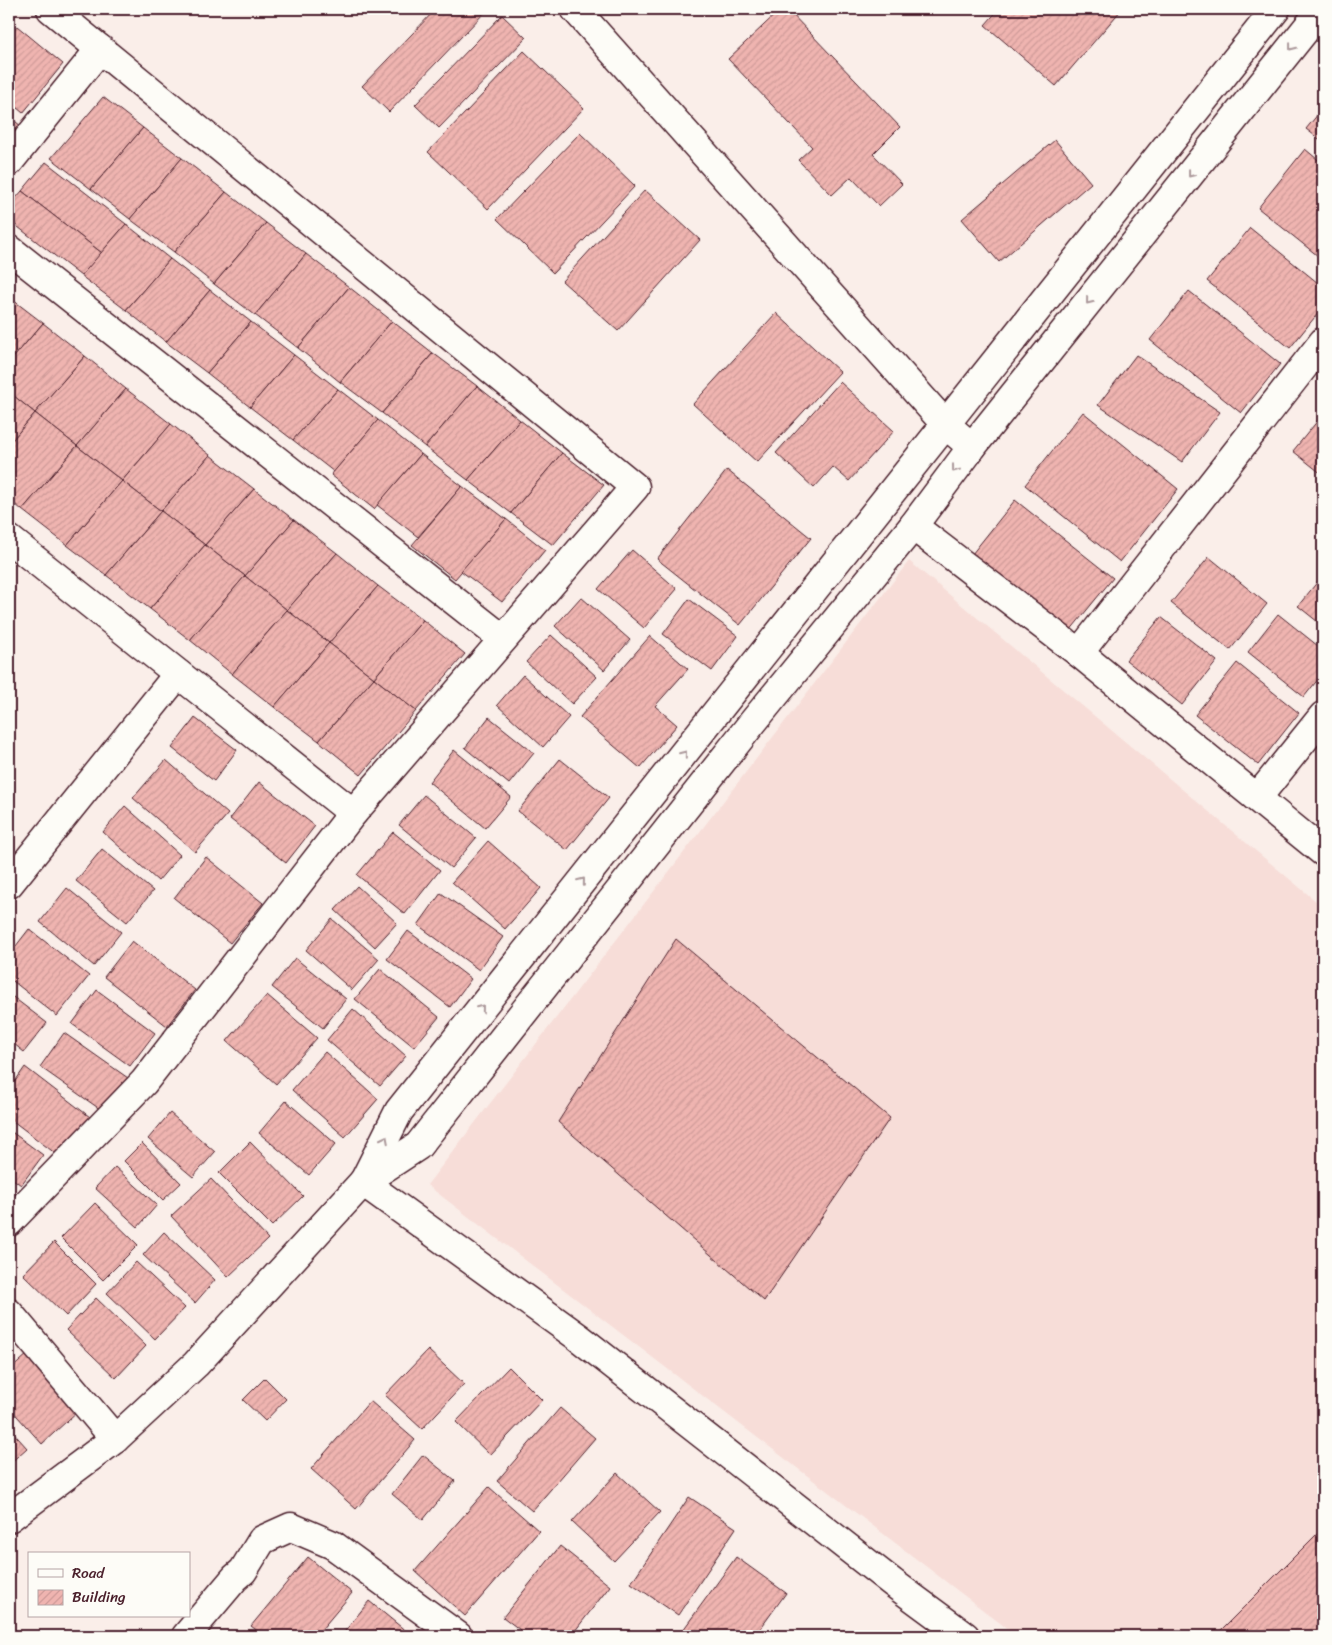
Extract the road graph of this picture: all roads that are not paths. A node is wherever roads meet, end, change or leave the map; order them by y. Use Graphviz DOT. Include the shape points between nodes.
graph roads {
  1 [pos="52,9"];
  2 [pos="575,9"];
  3 [pos="1276,9"];
  4 [pos="1322,9"];
  5 [pos="100,49"];
  6 [pos="9,162"];
  7 [pos="9,249"];
  8 [pos="1323,342"];
  9 [pos="946,425"];
  10 [pos="972,447"];
  11 [pos="913,526"];
  12 [pos="9,540"];
  13 [pos="503,639"];
  14 [pos="1079,653"];
  15 [pos="178,674"];
  16 [pos="1323,716"];
  17 [pos="1257,798"];
  18 [pos="353,813"];
  19 [pos="1323,852"];
  20 [pos="9,884"];
  21 [pos="363,1182"];
  22 [pos="9,1222"];
  23 [pos="9,1313"];
  24 [pos="115,1439"];
  25 [pos="9,1518"];
  26 [pos="186,1636"];
  27 [pos="458,1636"];
  28 [pos="965,1636"];
  1 -- 5 [label="street"];
  2 -- 9 [label="street"];
  3 -- 9 [label="street"];
  4 -- 10 [label="street, one-way"];
  5 -- 6 [label="street"];
  5 -- 13 [label="street" via="635,486"];
  7 -- 13 [label="street"];
  8 -- 14 [label="street"];
  9 -- 10 [label="street"];
  21 -- 9 [label="street, one-way" via="399,1111"];
  10 -- 11 [label="street, one-way"];
  11 -- 14 [label="street"];
  11 -- 21 [label="street" via="749,727 418,1146"];
  12 -- 15 [label="street"];
  13 -- 18 [label="street"];
  14 -- 17 [label="street"];
  15 -- 18 [label="street"];
  15 -- 20 [label="street"];
  16 -- 17 [label="street"];
  17 -- 19 [label="street"];
  18 -- 22 [label="street" via="144,1082"];
  21 -- 24 [label="street" via="196,1364"];
  21 -- 28 [label="street" via="578,1337"];
  23 -- 24 [label="street"];
  24 -- 25 [label="street"];
  26 -- 27 [label="street" via="243,1571 262,1540 291,1527 333,1545"];
}
